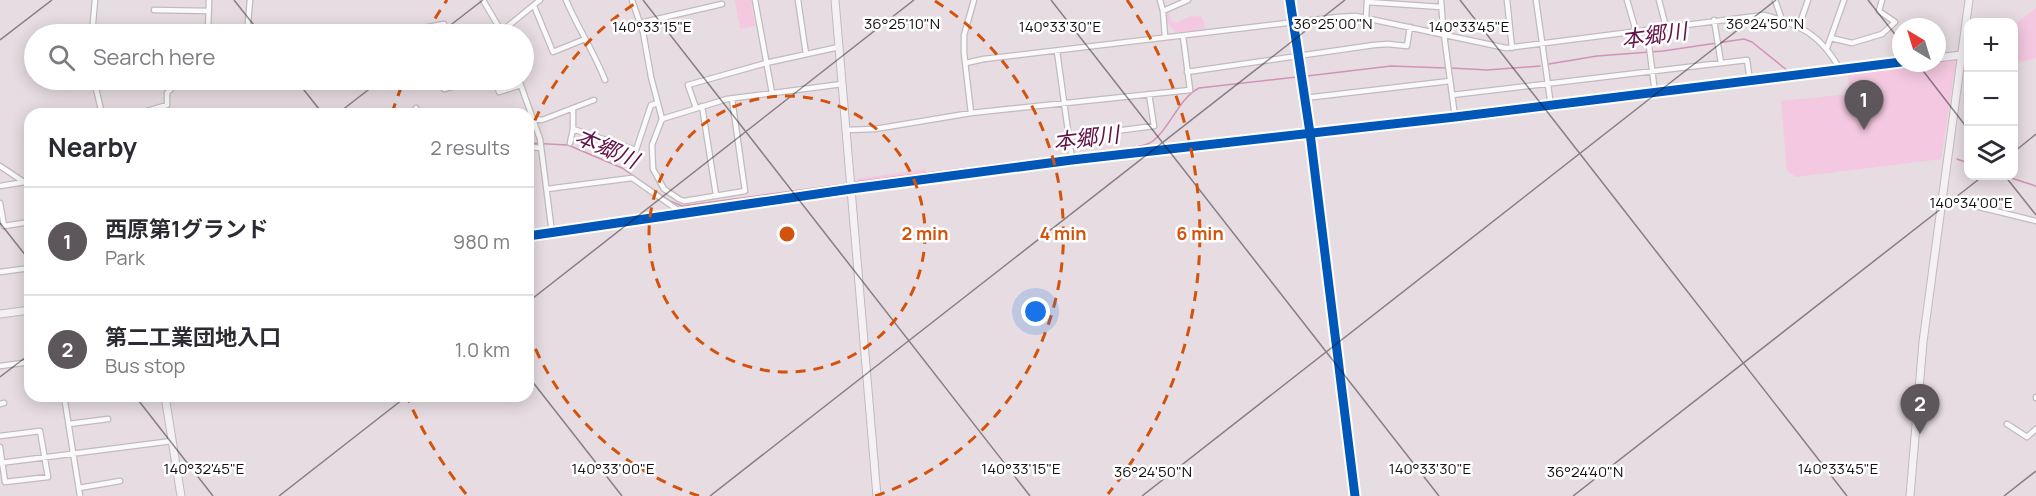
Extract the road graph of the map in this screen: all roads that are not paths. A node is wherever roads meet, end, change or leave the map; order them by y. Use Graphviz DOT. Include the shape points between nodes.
graph roads {
  1 [pos="95,0"];
  2 [pos="209,0"];
  3 [pos="250,0"];
  4 [pos="483,0"];
  5 [pos="540,0"];
  6 [pos="566,0"];
  7 [pos="632,0"];
  8 [pos="755,0"];
  9 [pos="798,0"];
  10 [pos="836,0"];
  11 [pos="974,0"];
  12 [pos="1160,0"];
  13 [pos="1188,0"];
  14 [pos="1290,0"];
  15 [pos="1441,0"];
  16 [pos="1508,0"];
  17 [pos="1536,0"];
  18 [pos="1627,0"];
  19 [pos="1659,0"];
  20 [pos="1775,0"];
  21 [pos="1808,0"];
  22 [pos="1844,0"];
  23 [pos="1882,0"];
  24 [pos="1969,0"];
  25 [pos="1367,1"];
  26 [pos="722,4"];
  27 [pos="534,6"];
  28 [pos="1441,7"];
  29 [pos="154,10"];
  30 [pos="209,11"];
  31 [pos="1163,11"];
  32 [pos="1366,18"];
  33 [pos="1714,20"];
  34 [pos="1782,20"];
  35 [pos="1294,22"];
  36 [pos="640,23"];
  37 [pos="93,24"];
  38 [pos="208,24"];
  39 [pos="249,24"];
  40 [pos="497,24"];
  41 [pos="513,24"];
  42 [pos="1799,26"];
  43 [pos="1410,27"];
  44 [pos="1666,27"];
  45 [pos="1647,30"];
  46 [pos="1636,31"];
  47 [pos="1444,35"];
  48 [pos="1183,36"];
  49 [pos="1165,37"];
  50 [pos="1830,38"];
  51 [pos="585,39"];
  52 [pos="1541,45"];
  53 [pos="839,47"];
  54 [pos="1512,48"];
  55 [pos="1827,48"];
  56 [pos="1058,51"];
  57 [pos="806,54"];
  58 [pos="1961,55"];
  59 [pos="1299,56"];
  60 [pos="1946,57"];
  61 [pos="766,63"];
  62 [pos="966,63"];
  63 [pos="1721,63"];
  64 [pos="1892,63"];
  65 [pos="1840,69"];
  66 [pos="1652,71"];
  67 [pos="1187,72"];
  68 [pos="605,80"];
  69 [pos="1450,81"];
  70 [pos="1750,81"];
  71 [pos="842,84"];
  72 [pos="1547,84"];
  73 [pos="96,90"];
  74 [pos="170,90"];
  75 [pos="523,90"];
  76 [pos="772,93"];
  77 [pos="1655,93"];
  78 [pos="1149,94"];
  79 [pos="1452,95"];
  80 [pos="1305,98"];
  81 [pos="732,99"];
  82 [pos="594,100"];
  83 [pos="658,103"];
  84 [pos="1064,103"];
  85 [pos="1551,106"];
  86 [pos="699,107"];
  87 [pos="101,108"];
  88 [pos="157,108"];
  89 [pos="529,108"];
  90 [pos="573,109"];
  91 [pos="971,113"];
  92 [pos="1455,117"];
  93 [pos="534,119"];
  94 [pos="662,119"];
  95 [pos="534,122"];
  96 [pos="573,129"];
  97 [pos="846,130"];
  98 [pos="1310,133"];
  99 [pos="1069,136"];
  100 [pos="570,143"];
  101 [pos="534,147"];
  102 [pos="541,148"];
  103 [pos="1072,160"];
  104 [pos="0,166"];
  105 [pos="24,182"];
  106 [pos="24,184"];
  107 [pos="0,186"];
  108 [pos="546,189"];
  109 [pos="851,189"];
  110 [pos="716,195"];
  111 [pos="1942,198"];
  112 [pos="679,199"];
  113 [pos="0,203"];
  114 [pos="675,208"];
  115 [pos="683,214"];
  116 [pos="2036,221"];
  117 [pos="24,223"];
  118 [pos="552,233"];
  119 [pos="534,235"];
  120 [pos="24,269"];
  121 [pos="0,272"];
  122 [pos="24,311"];
  123 [pos="0,314"];
  124 [pos="24,363"];
  125 [pos="0,366"];
  126 [pos="65,402"];
  127 [pos="166,402"];
  128 [pos="108,419"];
  129 [pos="69,424"];
  130 [pos="2007,424"];
  131 [pos="2036,429"];
  132 [pos="0,436"];
  133 [pos="172,441"];
  134 [pos="0,447"];
  135 [pos="73,453"];
  136 [pos="44,458"];
  137 [pos="1,463"];
  138 [pos="120,481"];
  139 [pos="79,488"];
  140 [pos="80,496"];
  141 [pos="181,496"];
  142 [pos="877,496"];
  143 [pos="1355,496"];
  144 [pos="1910,496"];
  1 -- 37 [label="street"];
  2 -- 30 [label="street"];
  3 -- 39 [label="street"];
  4 -- 40 [label="street"];
  5 -- 27 [label="street"];
  6 -- 51 [label="street"];
  7 -- 36 [label="street"];
  8 -- 61 [label="street"];
  9 -- 57 [label="street"];
  10 -- 53 [label="street"];
  11 -- 62 [label="street" via="964,35"];
  12 -- 31 [label="street"];
  13 -- 31 [label="street"];
  14 -- 35 [label="street"];
  15 -- 28 [label="street"];
  16 -- 54 [label="street"];
  17 -- 52 [label="street"];
  18 -- 46 [label="street"];
  19 -- 44 [label="street"];
  20 -- 34 [label="street"];
  21 -- 42 [label="street"];
  22 -- 50 [label="street"];
  23 -- 50 [label="street" via="1879,11 1894,22 1882,34 1852,43"];
  24 -- 58 [label="street"];
  25 -- 28 [label="street"];
  25 -- 32 [label="street"];
  26 -- 36 [label="street"];
  27 -- 41 [label="street"];
  27 -- 51 [label="street" via="553,52"];
  28 -- 47 [label="street"];
  29 -- 30 [label="street"];
  30 -- 38 [label="street"];
  31 -- 49 [label="street"];
  32 -- 35 [label="street"];
  32 -- 43 [label="street"];
  33 -- 34 [label="street" via="1764,15"];
  33 -- 44 [label="street"];
  33 -- 63 [label="street"];
  34 -- 42 [label="street"];
  35 -- 48 [label="street"];
  35 -- 59 [label="street"];
  36 -- 83 [label="street"];
  42 -- 55 [label="street"];
  43 -- 47 [label="street"];
  43 -- 59 [label="street" via="1407,46 1374,45"];
  44 -- 45 [label="street"];
  45 -- 46 [label="street"];
  45 -- 66 [label="street"];
  46 -- 52 [label="street"];
  47 -- 54 [label="street"];
  47 -- 69 [label="street"];
  48 -- 49 [label="street"];
  48 -- 67 [label="street"];
  49 -- 56 [label="street"];
  50 -- 55 [label="street"];
  51 -- 68 [label="street"];
  52 -- 54 [label="street"];
  52 -- 72 [label="street"];
  53 -- 57 [label="street"];
  53 -- 71 [label="street"];
  55 -- 65 [label="street"];
  56 -- 62 [label="street"];
  56 -- 84 [label="street"];
  57 -- 61 [label="street"];
  58 -- 60 [label="street"];
  58 -- 111 [label="street"];
  59 -- 67 [label="street"];
  59 -- 80 [label="street"];
  61 -- 76 [label="street"];
  61 -- 86 [label="street" via="688,85"];
  62 -- 91 [label="street"];
  63 -- 66 [label="street"];
  63 -- 70 [label="street" via="1747,60"];
  64 -- 65 [label="street"];
  65 -- 70 [label="street"];
  66 -- 72 [label="street"];
  66 -- 77 [label="street"];
  67 -- 78 [label="street" via="1190,90"];
  69 -- 79 [label="street"];
  69 -- 80 [label="street"];
  70 -- 77 [label="street"];
  71 -- 76 [label="street"];
  71 -- 97 [label="street"];
  72 -- 79 [label="street"];
  72 -- 85 [label="street"];
  73 -- 87 [label="street"];
  74 -- 88 [label="street" via="167,105"];
  75 -- 89 [label="street"];
  76 -- 81 [label="street"];
  77 -- 85 [label="street"];
  78 -- 84 [label="street"];
  78 -- 99 [label="street" via="1154,126"];
  79 -- 92 [label="street"];
  80 -- 98 [label="street"];
  81 -- 86 [label="street"];
  81 -- 110 [label="street" via="745,191"];
  82 -- 90 [label="street"];
  83 -- 94 [label="street"];
  83 -- 96 [label="street" via="651,105 636,150"];
  84 -- 91 [label="street"];
  84 -- 99 [label="street"];
  85 -- 92 [label="street"];
  86 -- 94 [label="street"];
  86 -- 110 [label="street"];
  90 -- 93 [label="street"];
  90 -- 96 [label="street"];
  91 -- 97 [label="street"];
  92 -- 98 [label="street"];
  94 -- 112 [label="street" via="652,145 653,169 664,189"];
  95 -- 102 [label="street"];
  96 -- 100 [label="street"];
  97 -- 109 [label="street"];
  98 -- 103 [label="street"];
  98 -- 143 [label="street"];
  99 -- 103 [label="street"];
  101 -- 102 [label="street"];
  102 -- 108 [label="street"];
  103 -- 109 [label="street"];
  104 -- 105 [label="street"];
  106 -- 107 [label="street"];
  108 -- 114 [label="street" via="632,178"];
  108 -- 118 [label="street"];
  109 -- 115 [label="street"];
  109 -- 142 [label="street"];
  110 -- 112 [label="street"];
  111 -- 116 [label="street"];
  111 -- 144 [label="street" via="1923,342"];
  112 -- 114 [label="street"];
  113 -- 117 [label="street" via="4,226"];
  114 -- 115 [label="street"];
  115 -- 118 [label="street"];
  118 -- 119 [label="street"];
  120 -- 121 [label="street"];
  122 -- 123 [label="street"];
  124 -- 125 [label="street"];
  126 -- 129 [label="street"];
  127 -- 133 [label="street"];
  128 -- 129 [label="street"];
  129 -- 135 [label="street"];
  130 -- 131 [label="street" via="2027,437"];
  132 -- 136 [label="street" via="40,431"];
  133 -- 135 [label="street"];
  133 -- 141 [label="street"];
  134 -- 137 [label="street"];
  135 -- 136 [label="street"];
  135 -- 139 [label="street"];
  136 -- 137 [label="street"];
  136 -- 137 [label="street" via="48,477 4,482"];
  138 -- 139 [label="street"];
  139 -- 140 [label="street"];
}
